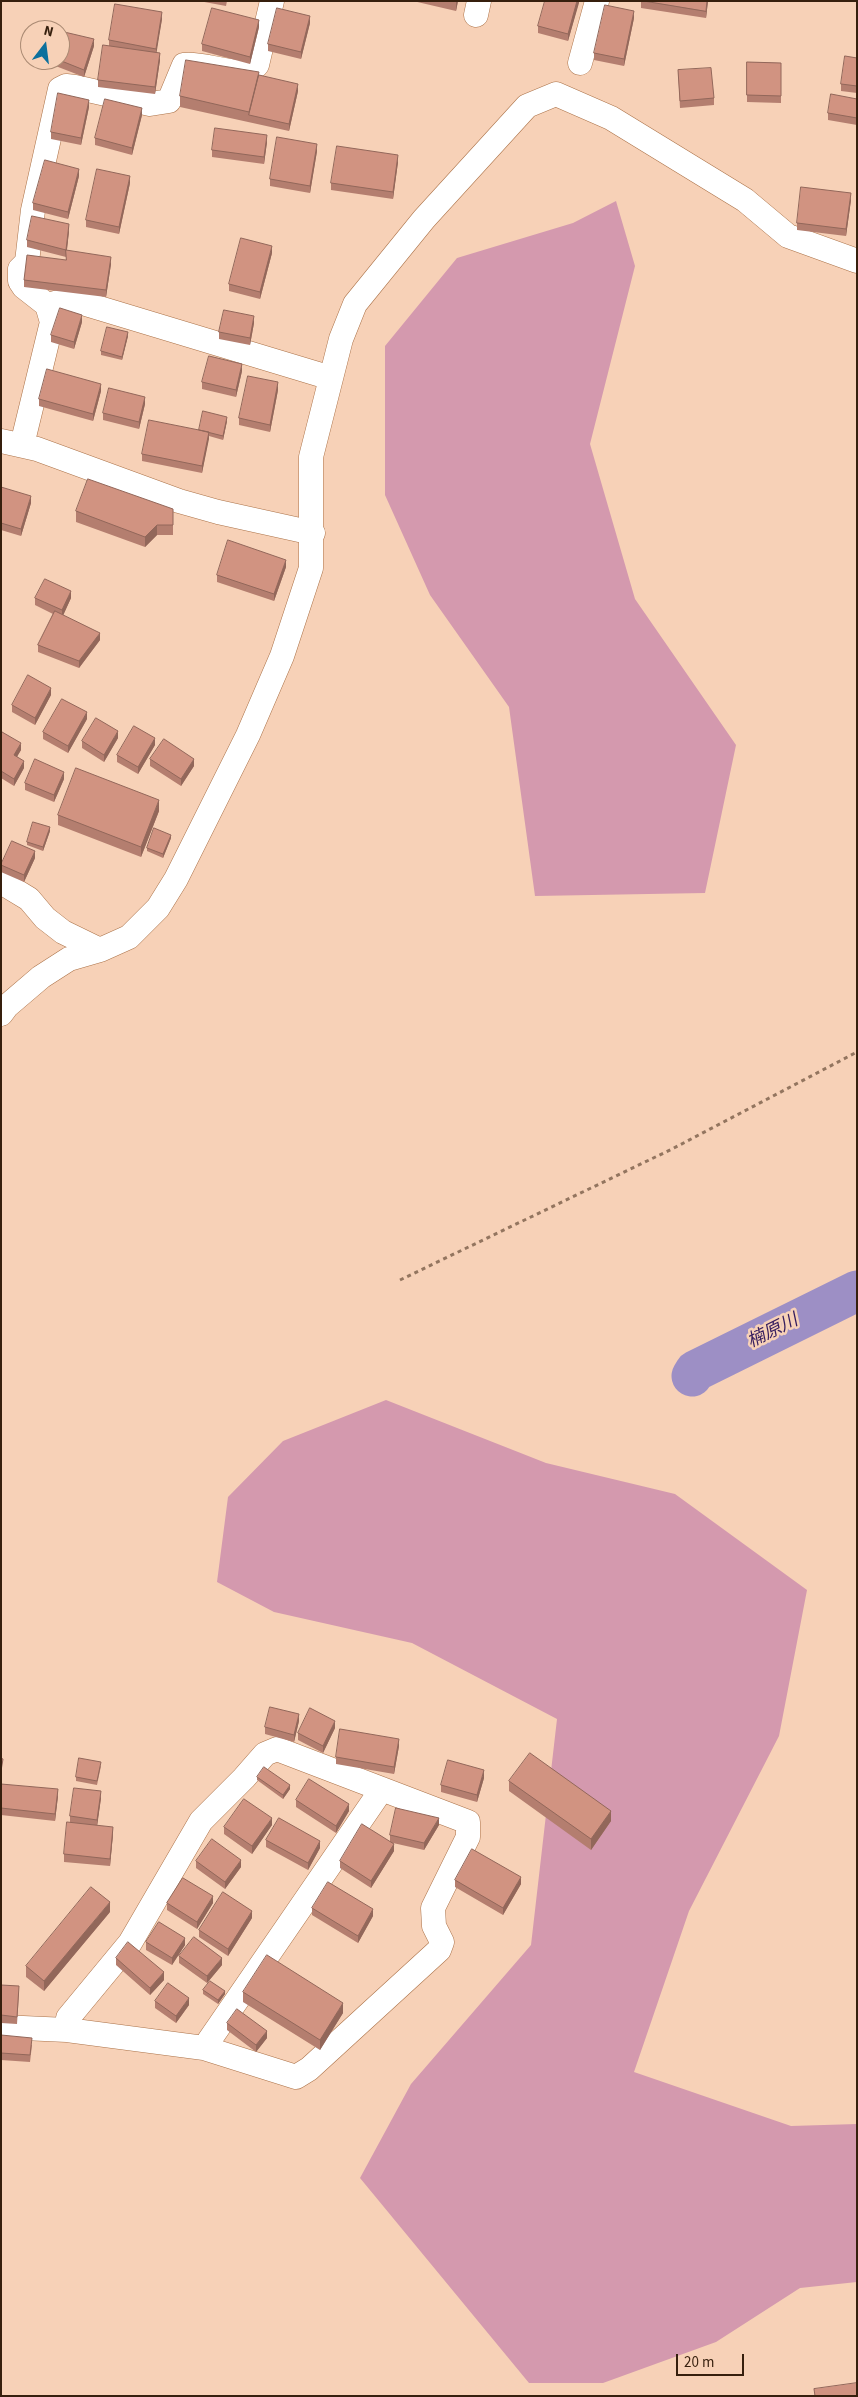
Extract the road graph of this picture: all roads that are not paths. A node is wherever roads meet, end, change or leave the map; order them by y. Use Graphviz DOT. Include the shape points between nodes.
graph roads {
  1 [pos="272,1"];
  2 [pos="596,1"];
  3 [pos="580,63"];
  4 [pos="857,260"];
  5 [pos="47,304"];
  6 [pos="331,378"];
  7 [pos="12,443"];
  8 [pos="312,533"];
  9 [pos="1,882"];
  10 [pos="100,950"];
  11 [pos="1,1014"];
  12 [pos="382,1789"];
  13 [pos="1,2027"];
  14 [pos="67,2030"];
  15 [pos="204,2048"];
  1 -- 5 [label="street" via="257,65 250,70 236,72 196,63 184,65 168,101 160,104 75,87 60,89 33,210 27,262 20,269 20,281 24,287"];
  2 -- 3 [label="street"];
  4 -- 6 [label="street" via="788,236 745,200 611,118 556,94 527,106 388,260 355,304 341,339"];
  5 -- 6 [label="street" via="76,301"];
  5 -- 7 [label="street" via="52,322 51,334"];
  6 -- 8 [label="street" via="312,457"];
  7 -- 8 [label="street" via="179,501"];
  8 -- 10 [label="street" via="311,568 282,656 248,734 181,870 158,908 129,938"];
  9 -- 10 [label="street" via="30,899 62,932"];
  10 -- 11 [label="street" via="69,959 42,977"];
  12 -- 14 [label="street" via="277,1749 265,1754 200,1820 130,1943 68,2018"];
  12 -- 15 [label="street"];
  12 -- 15 [label="street" via="468,1822 468,1836 433,1908 434,1926 442,1942 439,1950 309,2069 296,2077"];
  13 -- 14 [label="street"];
  14 -- 15 [label="street"];
}
